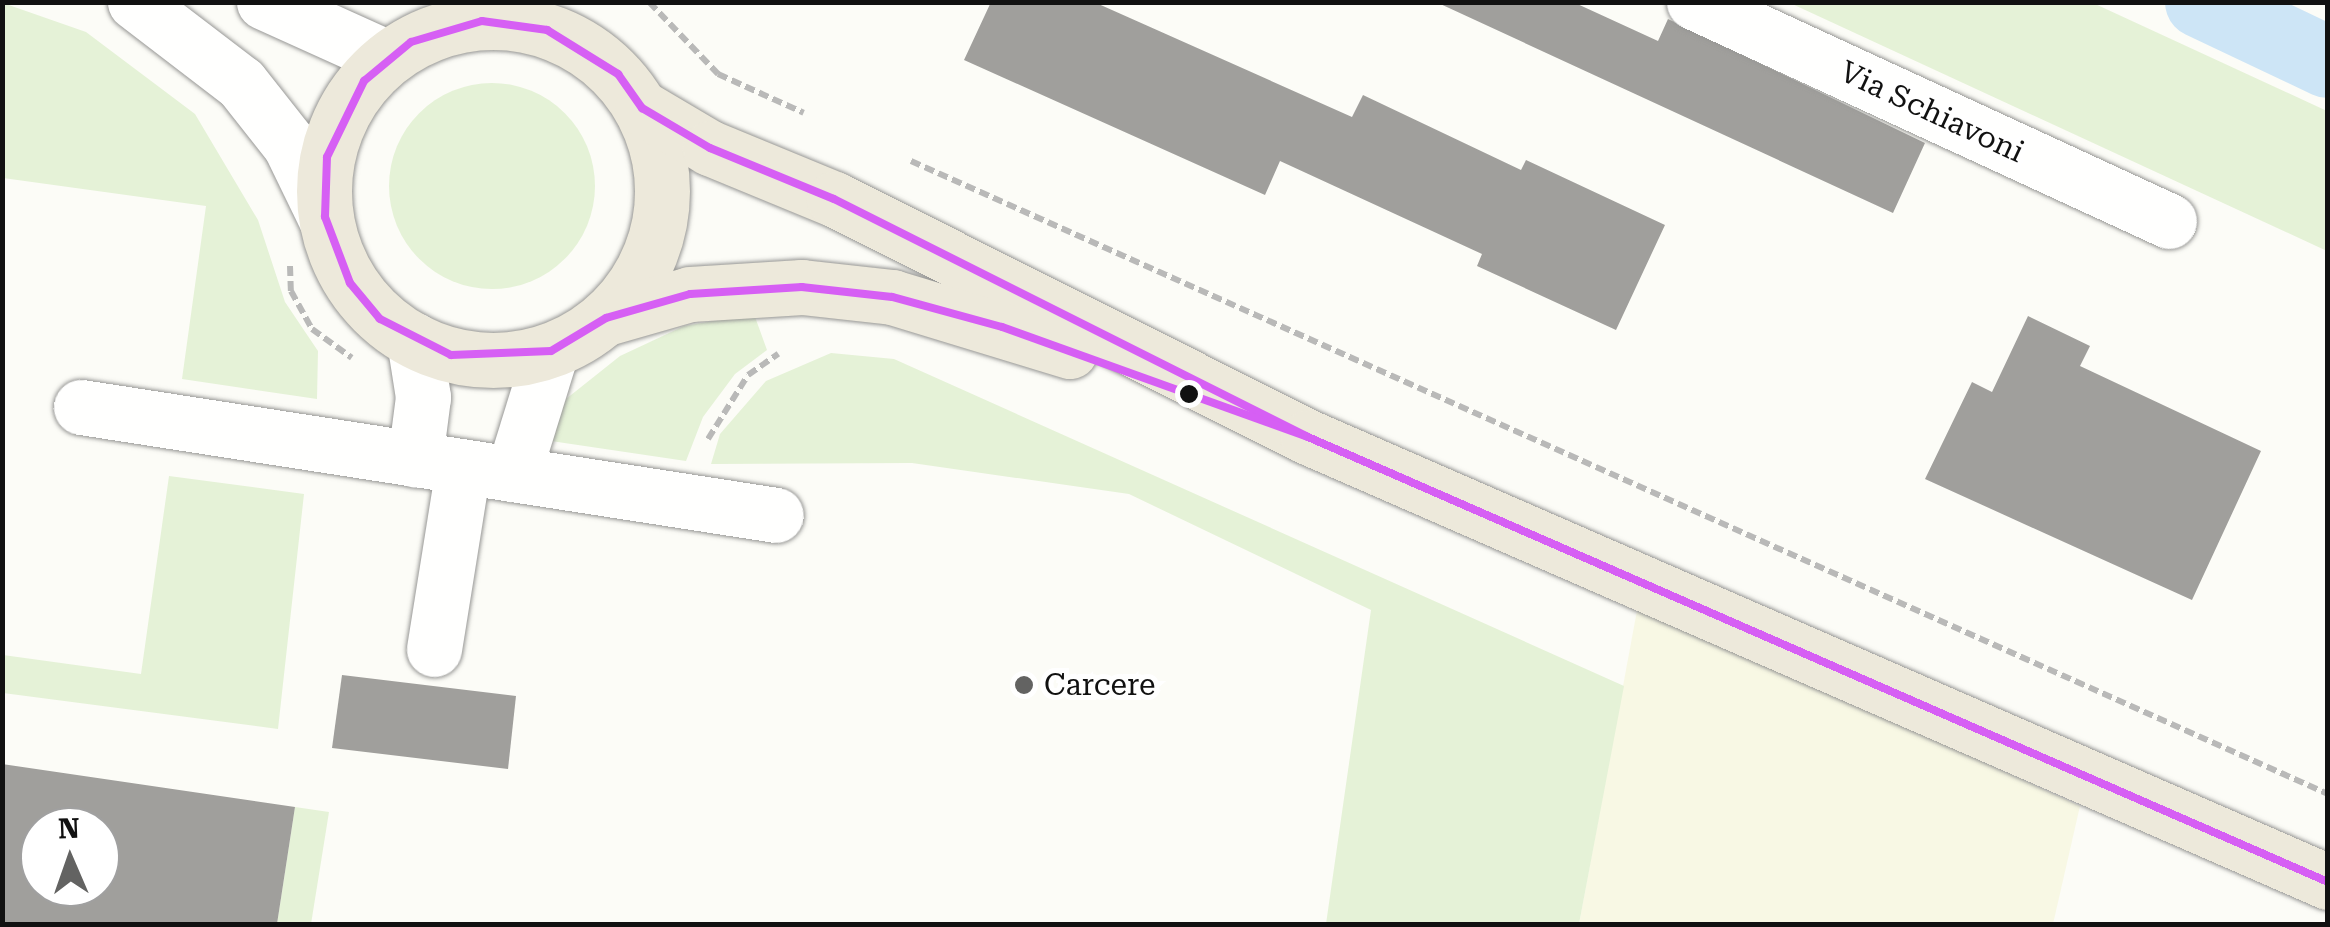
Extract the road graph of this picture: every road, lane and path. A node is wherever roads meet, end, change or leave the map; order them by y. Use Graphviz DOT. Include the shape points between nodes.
graph roads {
  1 [pos="135,2"];
  2 [pos="264,2"];
  3 [pos="649,2"];
  4 [pos="1694,2"];
  5 [pos="453,16"];
  6 [pos="577,27"];
  7 [pos="388,58"];
  8 [pos="642,108"];
  9 [pos="808,115"];
  10 [pos="894,154"];
  11 [pos="325,216"];
  12 [pos="2170,221"];
  13 [pos="606,318"];
  14 [pos="414,340"];
  15 [pos="551,350"];
  16 [pos="81,407"];
  17 [pos="1308,437"];
  18 [pos="464,467"];
  19 [pos="776,515"];
  20 [pos="434,648"];
  21 [pos="2328,794"];
  22 [pos="2328,882"];
  1 -- 11 [label="street" via="241,84 290,145"];
  2 -- 7 [label="street"];
  3 -- 9 [label="path" via="718,74"];
  4 -- 12 [label="street, Via Schiavoni"];
  5 -- 6 [label="main road" via="547,30"];
  5 -- 7 [label="main road"];
  6 -- 8 [label="main road"];
  7 -- 11 [label="main road" via="356,92 336,128 327,157"];
  8 -- 13 [label="main road" via="658,147 662,220 638,276"];
  8 -- 17 [label="main road" via="710,148 834,199"];
  10 -- 21 [label="path"];
  11 -- 14 [label="main road" via="350,283 380,319"];
  13 -- 15 [label="main road"];
  13 -- 17 [label="main road" via="690,294 787,286 892,298 1002,327"];
  14 -- 15 [label="main road" via="484,360"];
  14 -- 18 [label="street" via="423,397"];
  15 -- 18 [label="street"];
  16 -- 18 [label="street"];
  17 -- 22 [label="main road"];
  18 -- 19 [label="street"];
  18 -- 20 [label="street"];
}
